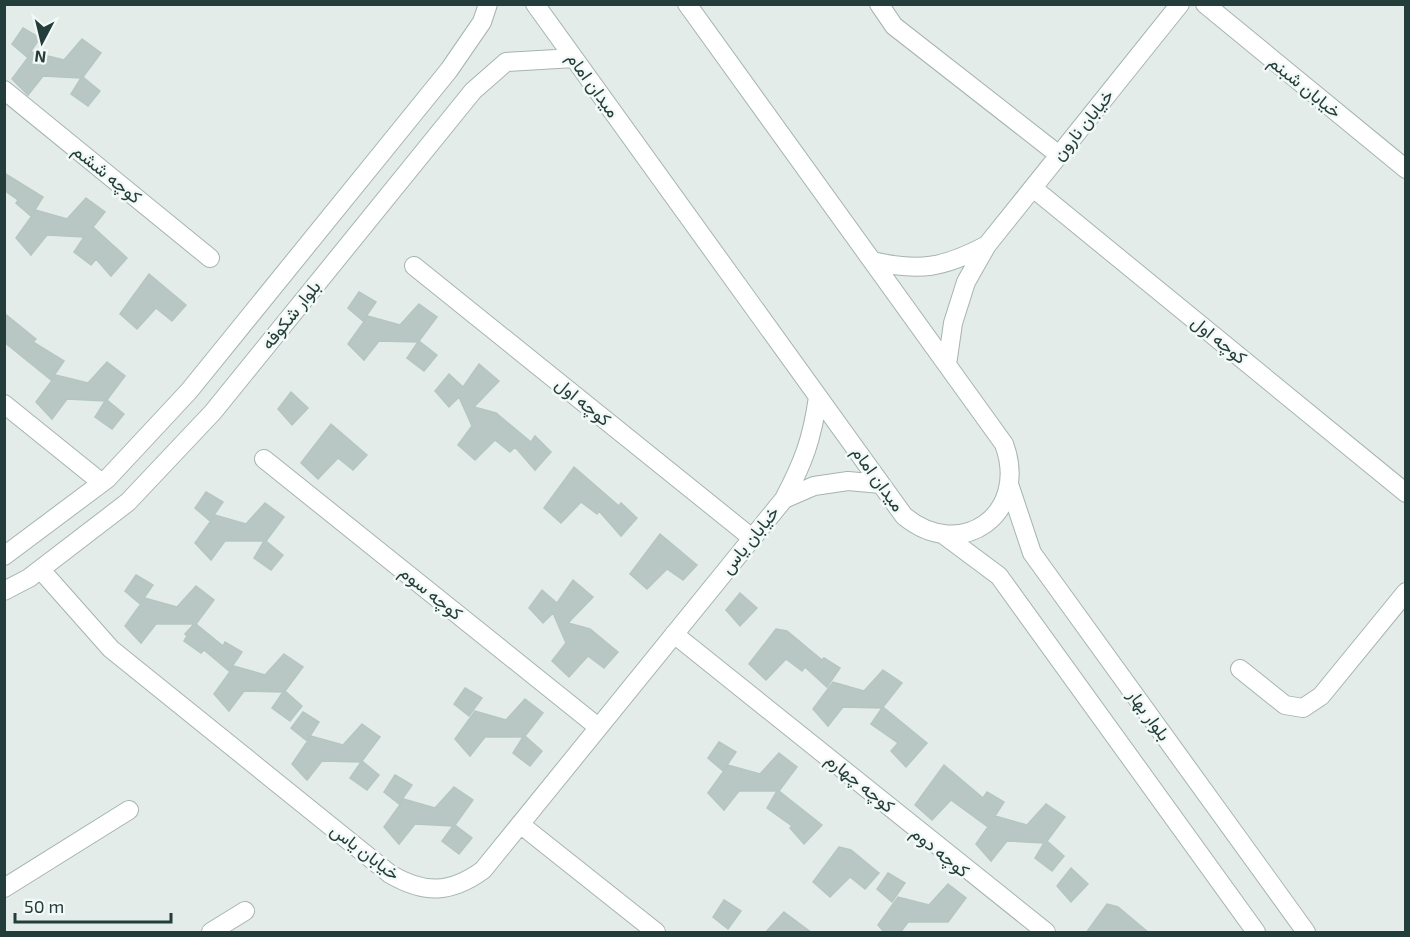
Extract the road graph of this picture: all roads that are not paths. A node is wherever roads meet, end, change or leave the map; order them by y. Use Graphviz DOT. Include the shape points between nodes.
graph roads {
  1 [pos="488,4"];
  2 [pos="535,4"];
  3 [pos="687,4"];
  4 [pos="879,4"];
  5 [pos="1180,4"];
  6 [pos="1204,4"];
  7 [pos="574,58"];
  8 [pos="4,90"];
  9 [pos="1059,155"];
  10 [pos="1406,169"];
  11 [pos="1033,188"];
  12 [pos="987,245"];
  13 [pos="210,258"];
  14 [pos="872,261"];
  15 [pos="414,266"];
  16 [pos="947,365"];
  17 [pos="818,397"];
  18 [pos="4,404"];
  19 [pos="264,459"];
  20 [pos="102,483"];
  21 [pos="881,484"];
  22 [pos="1010,488"];
  23 [pos="1406,493"];
  24 [pos="784,499"];
  25 [pos="944,535"];
  26 [pos="752,538"];
  27 [pos="4,556"];
  28 [pos="41,570"];
  29 [pos="4,591"];
  30 [pos="1406,592"];
  31 [pos="674,634"];
  32 [pos="1240,669"];
  33 [pos="598,727"];
  34 [pos="129,810"];
  35 [pos="520,824"];
  36 [pos="4,888"];
  37 [pos="245,910"];
  38 [pos="211,933"];
  39 [pos="656,933"];
  40 [pos="1039,933"];
  41 [pos="1046,933"];
  42 [pos="1256,933"];
  43 [pos="1306,933"];
  1 -- 20 [label="street, بلوار شکوفه" via="482,22 434,88 189,391"];
  2 -- 7 [label="street, میدان امام"];
  3 -- 14 [label="street, میدان امام"];
  4 -- 9 [label="street" via="894,26"];
  5 -- 9 [label="street, خیابان نارون"];
  6 -- 10 [label="street, خیابان شبنم"];
  7 -- 17 [label="street, میدان امام"];
  7 -- 28 [label="street, بلوار شکوفه" via="506,62 473,91 213,412 128,502"];
  8 -- 13 [label="street, کوچه ششم"];
  9 -- 11 [label="street, خیابان نارون"];
  11 -- 12 [label="street, خیابان نارون"];
  11 -- 23 [label="street, کوچه اول"];
  12 -- 14 [label="street" via="960,259 931,267 901,267"];
  12 -- 16 [label="street" via="966,282"];
  14 -- 16 [label="street, میدان امام"];
  15 -- 26 [label="street, کوچه اول"];
  16 -- 22 [label="street, میدان امام" via="1004,444 1011,465"];
  17 -- 21 [label="street, میدان امام"];
  17 -- 24 [label="street, خیابان یاس" via="813,433"];
  18 -- 20 [label="street"];
  19 -- 33 [label="street, کوچه سوم"];
  20 -- 27 [label="street, بلوار شکوفه"];
  21 -- 24 [label="street" via="848,481 814,486"];
  21 -- 25 [label="street, میدان امام" via="910,521"];
  22 -- 25 [label="street, میدان امام" via="997,514 986,524 973,531"];
  22 -- 43 [label="street, بلوار بهار" via="1032,553"];
  24 -- 26 [label="street, خیابان یاس"];
  25 -- 42 [label="street" via="999,576"];
  26 -- 31 [label="street, خیابان یاس"];
  28 -- 29 [label="street, بلوار شکوفه"];
  28 -- 35 [label="street, خیابان یاس" via="111,649 404,882 437,889 469,880 483,870"];
  30 -- 32 [label="street" via="1321,696 1303,708 1285,705"];
  31 -- 33 [label="street, خیابان یاس"];
  31 -- 40 [label="street, کوچه دوم"];
  31 -- 41 [label="street, کوچه چهارم"];
  33 -- 35 [label="street, خیابان یاس"];
  34 -- 36 [label="street"];
  35 -- 39 [label="street"];
  37 -- 38 [label="street"];
}
